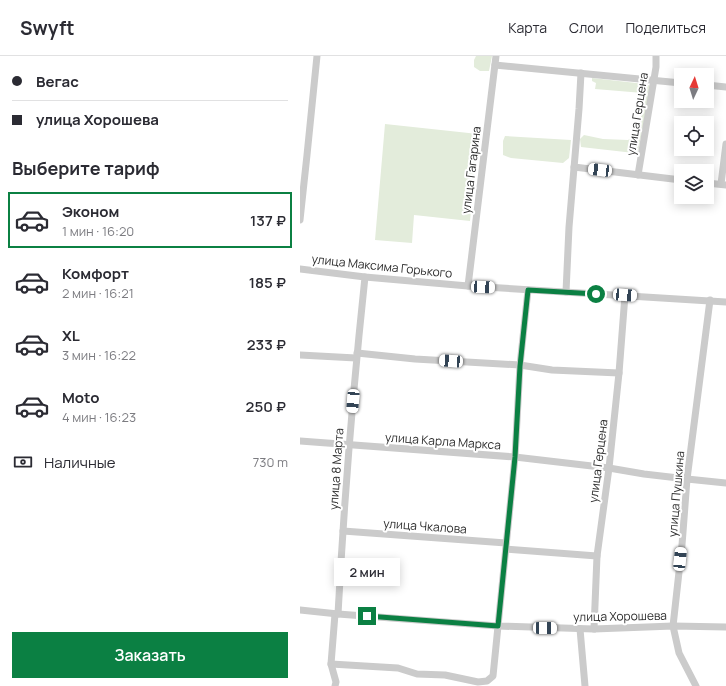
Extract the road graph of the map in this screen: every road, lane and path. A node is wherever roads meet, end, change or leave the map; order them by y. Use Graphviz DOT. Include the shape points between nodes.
graph roads {
  1 [pos="317,56"];
  2 [pos="496,56"];
  3 [pos="656,56"];
  4 [pos="495,65"];
  5 [pos="581,73"];
  6 [pos="653,80"];
  7 [pos="674,82"];
  8 [pos="714,86"];
  9 [pos="726,87"];
  10 [pos="726,144"];
  11 [pos="574,167"];
  12 [pos="638,175"];
  13 [pos="674,179"];
  14 [pos="723,184"];
  15 [pos="300,220"];
  16 [pos="300,269"];
  17 [pos="365,277"];
  18 [pos="468,286"];
  19 [pos="528,290"];
  20 [pos="566,292"];
  21 [pos="625,295"];
  22 [pos="710,300"];
  23 [pos="726,302"];
  24 [pos="300,355"];
  25 [pos="356,356"];
  26 [pos="520,366"];
  27 [pos="619,373"];
  28 [pos="300,442"];
  29 [pos="349,445"];
  30 [pos="515,457"];
  31 [pos="609,468"];
  32 [pos="687,479"];
  33 [pos="726,483"];
  34 [pos="343,531"];
  35 [pos="506,546"];
  36 [pos="597,556"];
  37 [pos="300,610"];
  38 [pos="336,614"];
  39 [pos="498,626"];
  40 [pos="673,626"];
  41 [pos="726,627"];
  42 [pos="580,629"];
  43 [pos="594,629"];
  44 [pos="331,664"];
  45 [pos="335,686"];
  46 [pos="585,686"];
  47 [pos="696,686"];
  1 -- 15 [label="street"];
  2 -- 4 [label="street, улица Гагарина"];
  3 -- 6 [label="street, улица Герцена"];
  4 -- 5 [label="street"];
  4 -- 18 [label="street, улица Гагарина"];
  5 -- 6 [label="street"];
  5 -- 11 [label="street"];
  6 -- 7 [label="street"];
  6 -- 12 [label="street, улица Герцена"];
  8 -- 9 [label="street"];
  10 -- 14 [label="street"];
  11 -- 12 [label="street"];
  11 -- 20 [label="street"];
  12 -- 13 [label="street"];
  16 -- 17 [label="street, улица Максима Горького"];
  17 -- 18 [label="street, улица Максима Горького"];
  17 -- 25 [label="street, улица 8 Марта"];
  18 -- 19 [label="street, улица Максима Горького"];
  19 -- 20 [label="street, улица Максима Горького"];
  19 -- 26 [label="street"];
  20 -- 21 [label="street, улица Максима Горького"];
  21 -- 22 [label="street, улица Максима Горького"];
  21 -- 27 [label="street, улица Герцена"];
  22 -- 23 [label="street, улица Максима Горького"];
  22 -- 32 [label="street, улица Пушкина"];
  24 -- 25 [label="street"];
  25 -- 26 [label="street"];
  25 -- 29 [label="street, улица 8 Марта"];
  26 -- 27 [label="street"];
  26 -- 30 [label="street"];
  27 -- 31 [label="street, улица Герцена"];
  28 -- 29 [label="street, улица Карла Маркса"];
  29 -- 30 [label="street, улица Карла Маркса"];
  29 -- 34 [label="street, улица 8 Марта"];
  30 -- 31 [label="street, улица Карла Маркса"];
  30 -- 35 [label="street"];
  31 -- 32 [label="street, улица Карла Маркса"];
  31 -- 36 [label="street, улица Герцена"];
  32 -- 33 [label="street, улица Карла Маркса"];
  32 -- 40 [label="street, улица Пушкина"];
  34 -- 35 [label="street, улица Чкалова"];
  34 -- 38 [label="street, улица 8 Марта"];
  35 -- 36 [label="street, улица Чкалова"];
  35 -- 39 [label="street"];
  36 -- 43 [label="street, улица Герцена"];
  37 -- 38 [label="street, улица Хорошева"];
  38 -- 39 [label="street, улица Хорошева"];
  38 -- 44 [label="street, улица 8 Марта"];
  39 -- 42 [label="street, улица Хорошева"];
  39 -- 44 [label="street" via="493,676 488,681 417,674 398,668"];
  40 -- 41 [label="street, улица Хорошева"];
  40 -- 43 [label="street, улица Хорошева"];
  40 -- 47 [label="street, улица Пушкина" via="679,653"];
  42 -- 43 [label="street, улица Хорошева"];
  42 -- 46 [label="street"];
  44 -- 45 [label="street, улица 8 Марта"];
}
